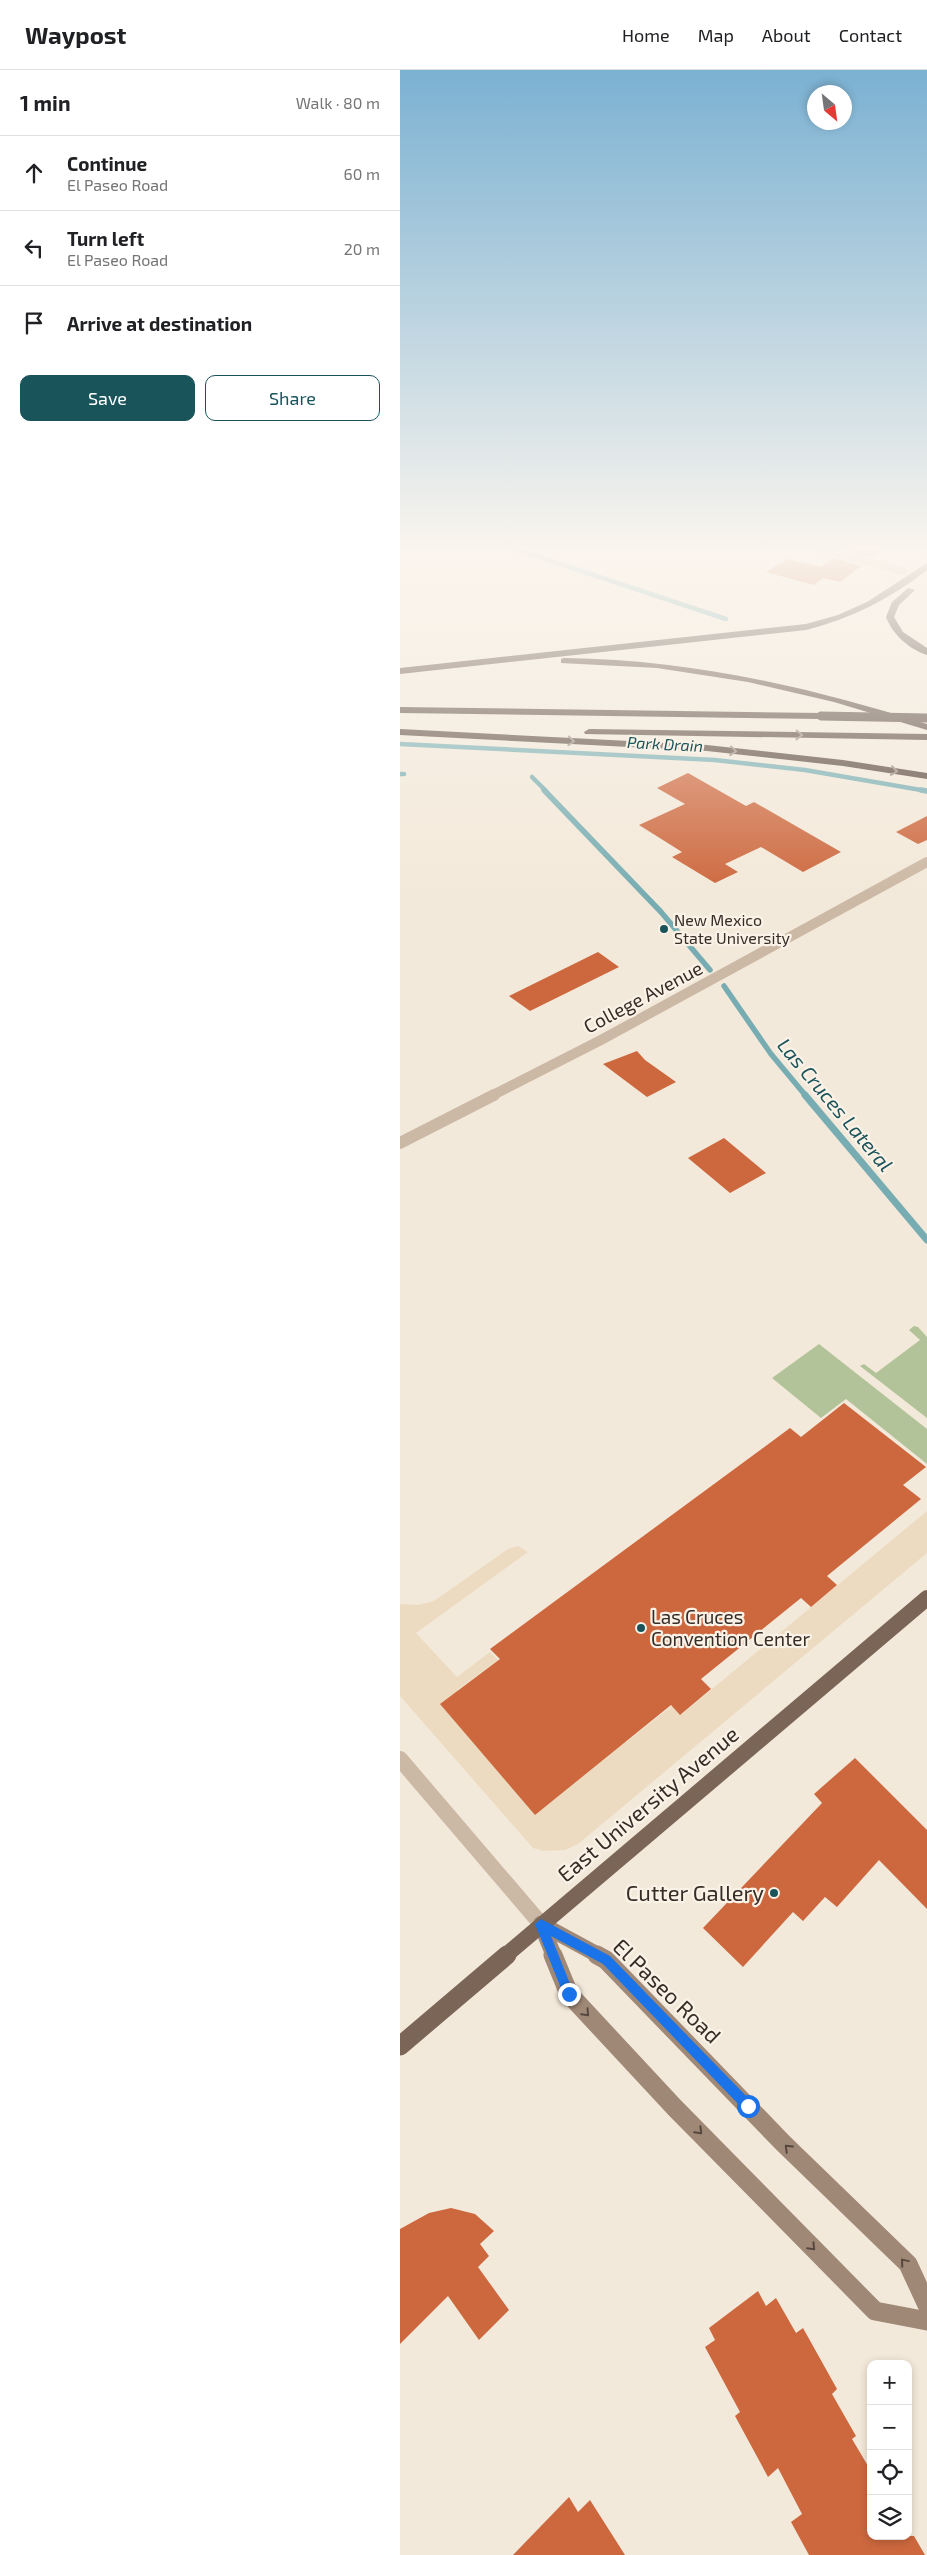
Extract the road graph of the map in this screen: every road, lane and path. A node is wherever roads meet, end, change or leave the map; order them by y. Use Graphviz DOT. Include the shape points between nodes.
graph roads {
  1 [pos="472,663"];
  2 [pos="522,663"];
  3 [pos="622,663"];
  4 [pos="400,671"];
  5 [pos="400,710"];
  6 [pos="927,718"];
  7 [pos="927,727"];
  8 [pos="400,730"];
  9 [pos="927,737"];
  10 [pos="927,776"];
  11 [pos="927,862"];
  12 [pos="400,1143"];
  13 [pos="927,1598"];
  14 [pos="400,1759"];
  15 [pos="541,1924"];
  16 [pos="400,2046"];
  17 [pos="927,2305"];
  18 [pos="927,2322"];
  1 -- 4 [label="highway"];
  2 -- 4 [label="highway"];
  3 -- 7 [label="highway" via="674,667 794,688"];
  5 -- 6 [label="highway, bridge"];
  8 -- 9 [label="highway, one-way"];
  8 -- 10 [label="highway, one-way" via="707,748"];
  11 -- 12 [label="street, College Avenue" via="601,1040"];
  13 -- 15 [label="main road, East University Avenue"];
  14 -- 15 [label="street"];
  15 -- 16 [label="main road, East University Avenue"];
  17 -- 15 [label="main road, El Paseo Road, one-way" via="908,2264 783,2143 606,1960"];
  15 -- 18 [label="main road, one-way" via="569,1994 675,2108 874,2311"];
}
